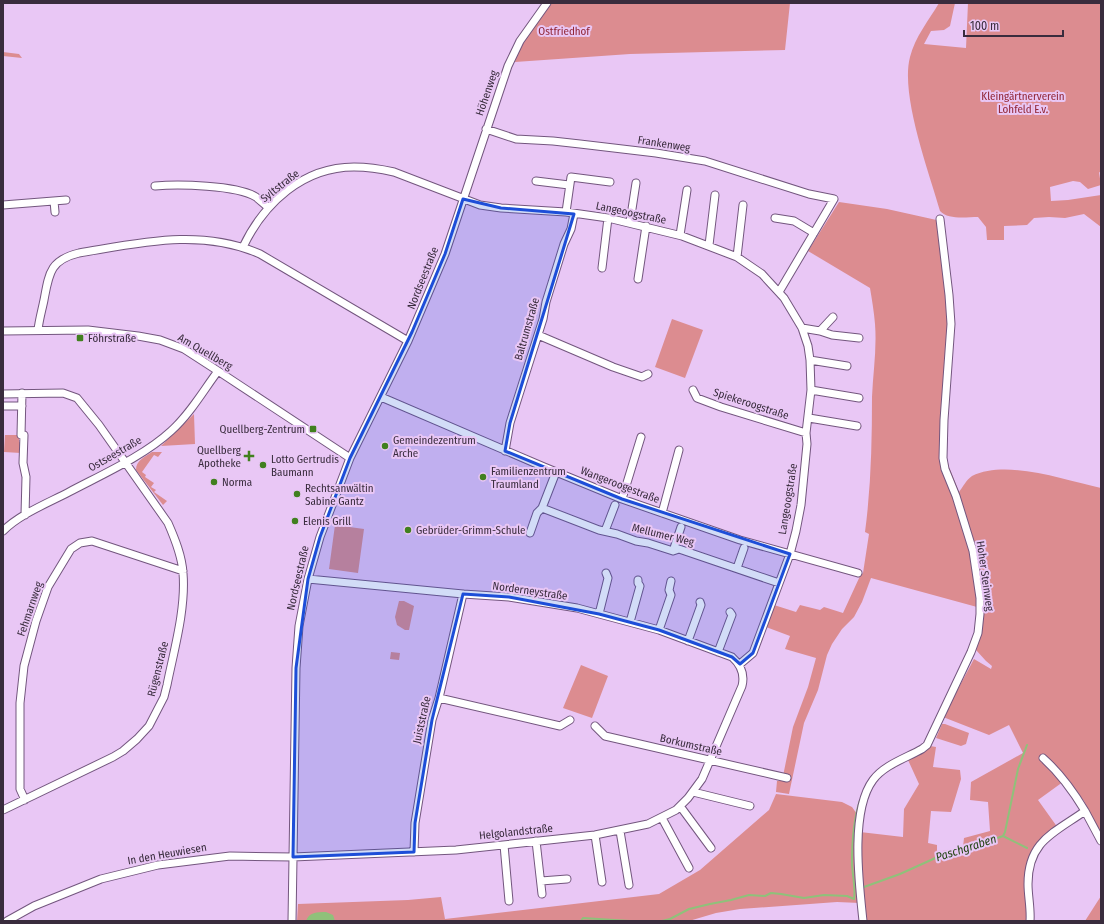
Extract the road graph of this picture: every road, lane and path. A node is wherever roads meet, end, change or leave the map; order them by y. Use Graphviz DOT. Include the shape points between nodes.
graph roads {
  1 [pos="547,3"];
  2 [pos="486,130"];
  3 [pos="536,181"];
  4 [pos="610,182"];
  5 [pos="636,183"];
  6 [pos="570,185"];
  7 [pos="155,186"];
  8 [pos="686,190"];
  9 [pos="715,195"];
  10 [pos="464,199"];
  11 [pos="66,200"];
  12 [pos="54,201"];
  13 [pos="3,205"];
  14 [pos="744,205"];
  15 [pos="268,208"];
  16 [pos="55,212"];
  17 [pos="566,212"];
  18 [pos="574,214"];
  19 [pos="608,218"];
  20 [pos="775,218"];
  21 [pos="940,219"];
  22 [pos="630,222"];
  23 [pos="646,226"];
  24 [pos="814,233"];
  25 [pos="680,235"];
  26 [pos="708,245"];
  27 [pos="244,247"];
  28 [pos="737,257"];
  29 [pos="602,268"];
  30 [pos="638,279"];
  31 [pos="779,292"];
  32 [pos="833,317"];
  33 [pos="802,328"];
  34 [pos="38,330"];
  35 [pos="820,330"];
  36 [pos="3,331"];
  37 [pos="538,335"];
  38 [pos="859,338"];
  39 [pos="408,341"];
  40 [pos="810,360"];
  41 [pos="847,366"];
  42 [pos="218,371"];
  43 [pos="648,374"];
  44 [pos="693,390"];
  45 [pos="811,390"];
  46 [pos="22,393"];
  47 [pos="3,394"];
  48 [pos="381,397"];
  49 [pos="859,398"];
  50 [pos="3,406"];
  51 [pos="22,406"];
  52 [pos="809,418"];
  53 [pos="857,426"];
  54 [pos="806,433"];
  55 [pos="641,437"];
  56 [pos="679,450"];
  57 [pos="506,451"];
  58 [pos="350,458"];
  59 [pos="125,462"];
  60 [pos="556,472"];
  61 [pos="622,499"];
  62 [pos="615,505"];
  63 [pos="542,508"];
  64 [pos="662,513"];
  65 [pos="25,515"];
  66 [pos="681,527"];
  67 [pos="3,531"];
  68 [pos="605,532"];
  69 [pos="530,534"];
  70 [pos="744,548"];
  71 [pos="674,551"];
  72 [pos="790,554"];
  73 [pos="737,568"];
  74 [pos="183,571"];
  75 [pos="606,573"];
  76 [pos="858,573"];
  77 [pos="308,579"];
  78 [pos="638,580"];
  79 [pos="672,581"];
  80 [pos="778,583"];
  81 [pos="463,594"];
  82 [pos="700,602"];
  83 [pos="730,612"];
  84 [pos="599,614"];
  85 [pos="630,622"];
  86 [pos="659,630"];
  87 [pos="688,641"];
  88 [pos="718,652"];
  89 [pos="740,664"];
  90 [pos="439,698"];
  91 [pos="570,720"];
  92 [pos="595,726"];
  93 [pos="1043,758"];
  94 [pos="710,761"];
  95 [pos="787,778"];
  96 [pos="693,792"];
  97 [pos="25,800"];
  98 [pos="680,806"];
  99 [pos="750,806"];
  100 [pos="3,810"];
  101 [pos="1086,811"];
  102 [pos="662,818"];
  103 [pos="620,831"];
  104 [pos="595,835"];
  105 [pos="1101,841"];
  106 [pos="536,842"];
  107 [pos="504,845"];
  108 [pos="711,848"];
  109 [pos="414,852"];
  110 [pos="293,857"];
  111 [pos="689,868"];
  112 [pos="567,879"];
  113 [pos="541,881"];
  114 [pos="602,882"];
  115 [pos="629,885"];
  116 [pos="542,894"];
  117 [pos="509,901"];
  118 [pos="7,921"];
  119 [pos="292,921"];
  120 [pos="863,921"];
  121 [pos="1030,921"];
  1 -- 2 [label="street, Höhenweg" via="511,58"];
  2 -- 10 [label="street, Höhenweg"];
  2 -- 24 [label="street, Frankenweg" via="516,140 574,143 705,161 803,193 834,198"];
  3 -- 6 [label="street"];
  4 -- 6 [label="street" via="570,177"];
  5 -- 22 [label="street"];
  6 -- 17 [label="street"];
  7 -- 15 [label="street" via="234,189 256,197"];
  8 -- 25 [label="street"];
  9 -- 26 [label="street"];
  10 -- 15 [label="street, Syltstraße" via="394,172 347,167 309,177 295,185"];
  10 -- 17 [label="street, Langeoogstraße" via="480,205 501,208"];
  10 -- 39 [label="street, Nordseestraße" via="445,254"];
  11 -- 12 [label="street"];
  12 -- 13 [label="street"];
  12 -- 16 [label="street"];
  14 -- 28 [label="street"];
  15 -- 27 [label="street, Syltstraße" via="257,222"];
  17 -- 18 [label="street, Langeoogstraße"];
  18 -- 19 [label="street, Langeoogstraße"];
  18 -- 37 [label="street, Baltrumstraße"];
  19 -- 22 [label="street, Langeoogstraße"];
  19 -- 29 [label="street"];
  20 -- 24 [label="street" via="794,221"];
  21 -- 120 [label="street, Hoher Steinweg" via="951,324 943,458 973,551 980,598 980,623 972,652 927,745 883,769 873,780 862,803 858,864"];
  22 -- 23 [label="street, Langeoogstraße"];
  23 -- 25 [label="street, Langeoogstraße"];
  23 -- 30 [label="street"];
  24 -- 31 [label="street"];
  25 -- 26 [label="street, Langeoogstraße"];
  26 -- 28 [label="street, Langeoogstraße"];
  27 -- 34 [label="street" via="229,243 176,239 70,255 55,265 48,278"];
  27 -- 39 [label="street"];
  28 -- 31 [label="street, Langeoogstraße" via="762,274"];
  31 -- 33 [label="street, Langeoogstraße"];
  32 -- 35 [label="street"];
  33 -- 35 [label="street"];
  33 -- 40 [label="street, Langeoogstraße"];
  34 -- 36 [label="street, Am Quellberg"];
  34 -- 42 [label="street, Am Quellberg" via="95,331 160,340 184,349"];
  35 -- 38 [label="street" via="832,335"];
  37 -- 43 [label="street" via="613,367 642,377"];
  37 -- 57 [label="street, Baltrumstraße" via="510,423"];
  39 -- 48 [label="street, Nordseestraße"];
  40 -- 41 [label="street"];
  40 -- 45 [label="street, Langeoogstraße"];
  42 -- 58 [label="street, Am Quellberg"];
  42 -- 59 [label="street, Ostseestraße" via="195,404 171,431"];
  44 -- 54 [label="street, Spiekeroogstraße" via="697,398 715,405"];
  45 -- 49 [label="street"];
  45 -- 52 [label="street, Langeoogstraße"];
  46 -- 47 [label="street, Rügenstraße"];
  46 -- 51 [label="street"];
  46 -- 59 [label="street, Rügenstraße" via="63,392 77,398"];
  48 -- 57 [label="street, Wangeroogestraße"];
  48 -- 58 [label="street, Nordseestraße"];
  50 -- 51 [label="street"];
  51 -- 65 [label="street" via="21,435 24,435 23,463 26,477"];
  52 -- 53 [label="street"];
  52 -- 54 [label="street, Langeoogstraße"];
  54 -- 72 [label="street, Langeoogstraße" via="807,448 801,506"];
  55 -- 61 [label="street"];
  56 -- 64 [label="street"];
  57 -- 60 [label="street, Wangeroogestraße"];
  58 -- 77 [label="street, Nordseestraße" via="320,537"];
  59 -- 65 [label="street, Ostseestraße"];
  59 -- 74 [label="street, Rügenstraße" via="168,523 176,541"];
  60 -- 61 [label="street, Wangeroogestraße"];
  60 -- 63 [label="street"];
  61 -- 64 [label="street, Wangeroogestraße"];
  62 -- 68 [label="street"];
  63 -- 68 [label="street, Mellumer Weg"];
  63 -- 69 [label="street" via="537,513"];
  64 -- 72 [label="street, Wangeroogestraße"];
  65 -- 67 [label="street, Ostseestraße"];
  66 -- 71 [label="street"];
  68 -- 71 [label="street, Mellumer Weg"];
  70 -- 73 [label="street"];
  71 -- 73 [label="street, Mellumer Weg" via="679,549"];
  72 -- 76 [label="street, Wangeroogestraße"];
  72 -- 80 [label="street"];
  73 -- 80 [label="street, Mellumer Weg"];
  74 -- 97 [label="street, Rügenstraße" via="182,609 167,685 164,697 149,726 136,740 113,757"];
  74 -- 97 [label="street, Fehmarnweg" via="92,541 80,543 71,549 48,587 24,666 20,703 20,789"];
  75 -- 84 [label="street" via="608,578"];
  77 -- 81 [label="street, Norderneystraße"];
  77 -- 110 [label="street, Nordseestraße" via="298,631 296,668"];
  78 -- 85 [label="street" via="640,586"];
  79 -- 86 [label="street" via="669,590 671,595"];
  80 -- 89 [label="street" via="753,653"];
  81 -- 84 [label="street, Norderneystraße" via="509,597"];
  81 -- 90 [label="street, Juiststraße"];
  82 -- 87 [label="street"];
  83 -- 88 [label="street" via="732,615"];
  84 -- 85 [label="street, Norderneystraße"];
  85 -- 86 [label="street, Norderneystraße"];
  86 -- 87 [label="street, Norderneystraße"];
  87 -- 88 [label="street, Norderneystraße"];
  88 -- 89 [label="street, Norderneystraße" via="732,657"];
  89 -- 94 [label="street" via="744,679 742,686"];
  90 -- 91 [label="street" via="560,726"];
  90 -- 109 [label="street, Juiststraße" via="432,720 415,823"];
  92 -- 94 [label="street, Borkumstraße" via="605,736"];
  93 -- 101 [label="street" via="1057,770"];
  94 -- 95 [label="street, Borkumstraße"];
  94 -- 96 [label="street, Helgolandstraße"];
  96 -- 98 [label="street, Helgolandstraße"];
  96 -- 99 [label="street"];
  97 -- 100 [label="street, Rügenstraße"];
  98 -- 102 [label="street, Helgolandstraße"];
  98 -- 108 [label="street"];
  101 -- 105 [label="street"];
  101 -- 121 [label="street" via="1048,836 1035,851 1029,871"];
  102 -- 103 [label="street, Helgolandstraße"];
  102 -- 111 [label="street"];
  103 -- 104 [label="street, Helgolandstraße"];
  103 -- 115 [label="street"];
  104 -- 106 [label="street, Helgolandstraße"];
  104 -- 114 [label="street"];
  106 -- 107 [label="street, Helgolandstraße"];
  106 -- 113 [label="street"];
  107 -- 109 [label="street, Helgolandstraße"];
  107 -- 117 [label="street"];
  109 -- 110 [label="street, Helgolandstraße"];
  110 -- 118 [label="street, In den Heuwiesen" via="230,856 158,865 101,879 34,906"];
  110 -- 119 [label="street, Nordseestraße"];
  112 -- 113 [label="street"];
  113 -- 116 [label="street"];
}
